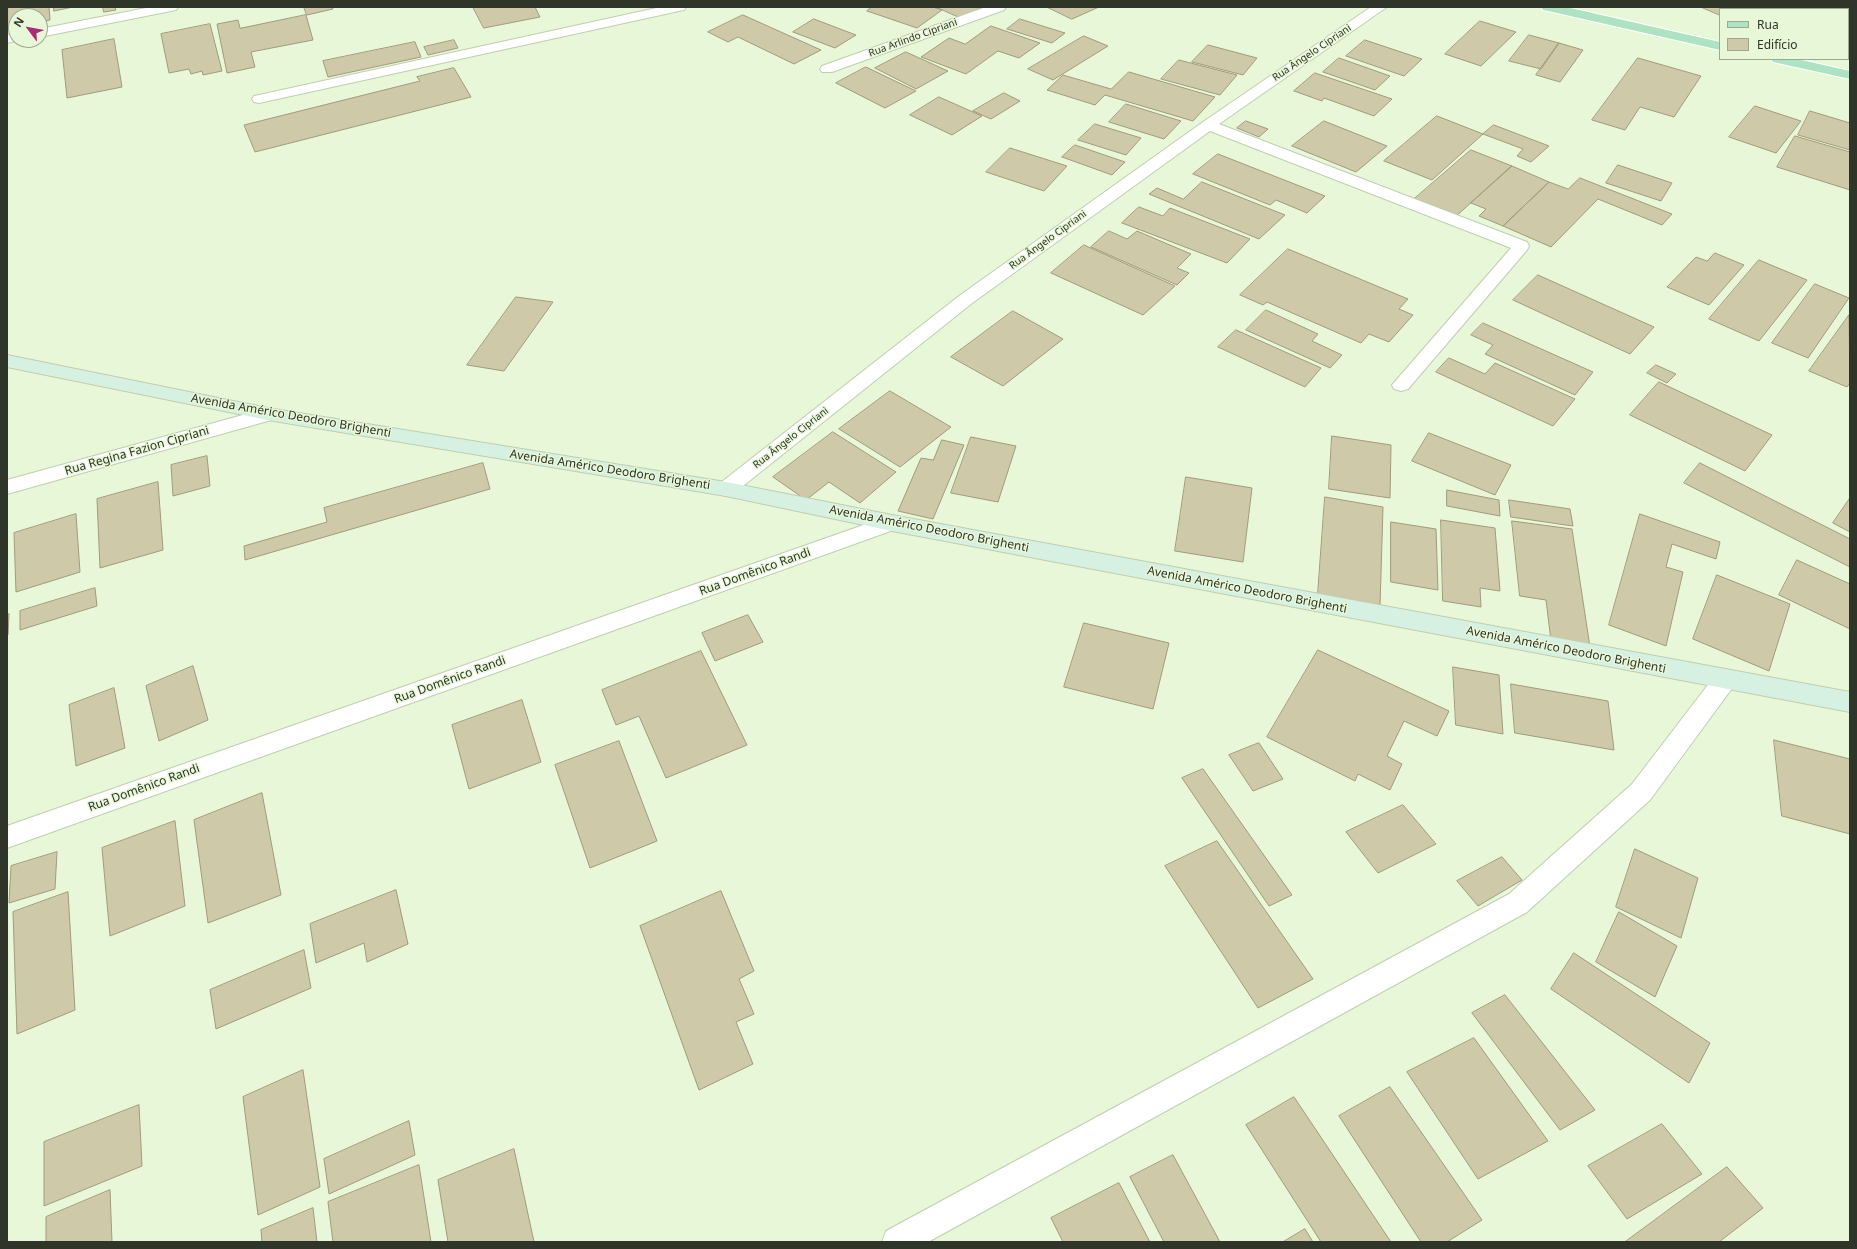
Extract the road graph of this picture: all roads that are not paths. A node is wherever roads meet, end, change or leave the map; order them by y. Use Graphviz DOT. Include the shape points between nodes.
graph roads {
  1 [pos="171,7"];
  2 [pos="679,7"];
  3 [pos="999,7"];
  4 [pos="1380,7"];
  5 [pos="1548,7"];
  6 [pos="48,31"];
  7 [pos="1719,46"];
  8 [pos="1782,60"];
  9 [pos="828,70"];
  10 [pos="1850,75"];
  11 [pos="259,99"];
  12 [pos="1208,125"];
  13 [pos="7,361"];
  14 [pos="1401,385"];
  15 [pos="268,414"];
  16 [pos="7,487"];
  17 [pos="726,489"];
  18 [pos="892,523"];
  19 [pos="1725,680"];
  20 [pos="1850,702"];
  21 [pos="7,837"];
  22 [pos="897,1242"];
  1 -- 6 [label="street"];
  2 -- 11 [label="street"];
  3 -- 9 [label="street, Rua Arlindo Cipriani"];
  4 -- 12 [label="street, Rua Ângelo Cipriani"];
  5 -- 7 [label="main road"];
  8 -- 10 [label="main road"];
  12 -- 14 [label="street" via="1521,246"];
  12 -- 17 [label="street, Rua Ângelo Cipriani" via="965,300"];
  13 -- 15 [label="street, Avenida Américo Deodoro Brighenti"];
  15 -- 16 [label="street, Rua Regina Fazion Cipriani"];
  15 -- 17 [label="street, Avenida Américo Deodoro Brighenti"];
  17 -- 18 [label="street, Avenida Américo Deodoro Brighenti"];
  18 -- 19 [label="street, Avenida Américo Deodoro Brighenti"];
  18 -- 21 [label="street, Rua Domênico Randi"];
  19 -- 20 [label="street, Avenida Américo Deodoro Brighenti"];
  19 -- 22 [label="street" via="1641,792 1518,903"];
}
